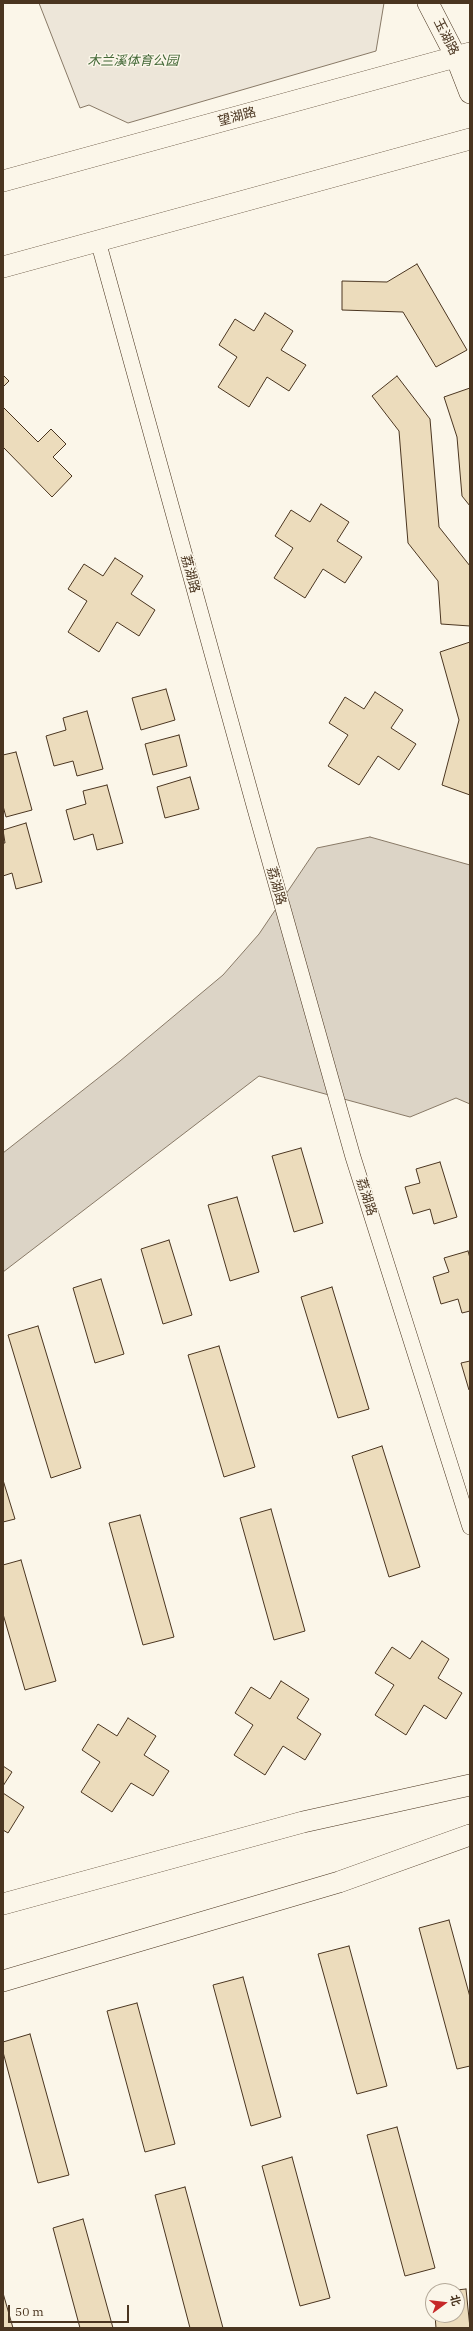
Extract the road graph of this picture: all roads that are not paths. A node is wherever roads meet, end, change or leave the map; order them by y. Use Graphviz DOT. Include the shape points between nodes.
graph roads {
  1 [pos="428,3"];
  2 [pos="463,55"];
  3 [pos="470,93"];
  4 [pos="470,139"];
  5 [pos="3,181"];
  6 [pos="98,241"];
  7 [pos="3,267"];
  8 [pos="470,1526"];
  9 [pos="470,1785"];
  10 [pos="470,1835"];
  11 [pos="3,1904"];
  12 [pos="3,1982"];
  1 -- 2 [label="main road, 玉湖路"];
  2 -- 3 [label="main road, 玉湖路"];
  2 -- 5 [label="main road, 望湖路"];
  4 -- 6 [label="main road"];
  6 -- 7 [label="main road"];
  6 -- 8 [label="street, 荔湖路" via="353,1157"];
  9 -- 11 [label="main road" via="303,1822"];
  10 -- 12 [label="main road" via="339,1882"];
}
